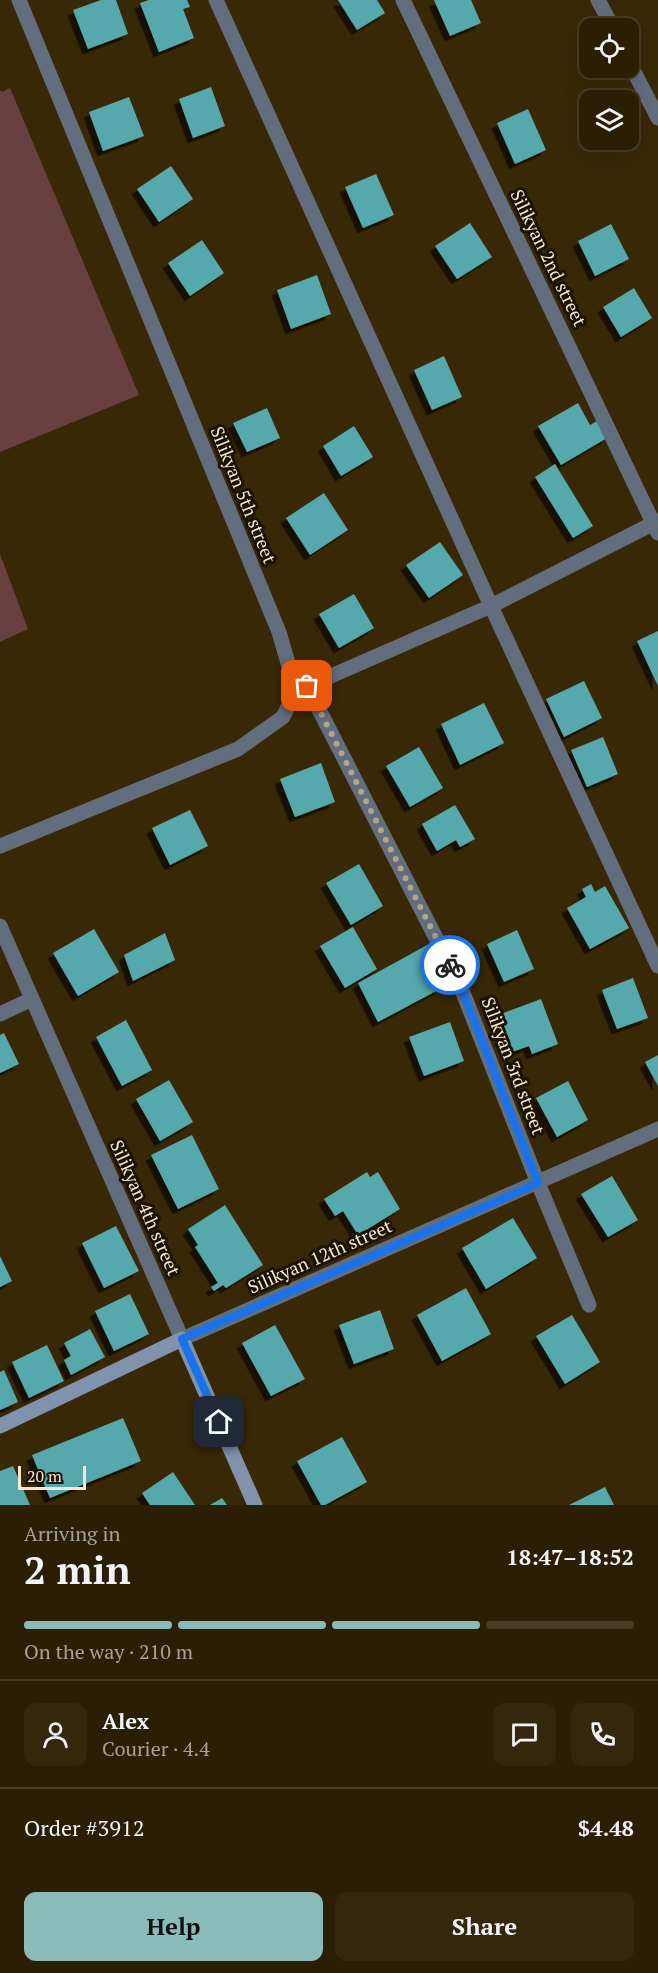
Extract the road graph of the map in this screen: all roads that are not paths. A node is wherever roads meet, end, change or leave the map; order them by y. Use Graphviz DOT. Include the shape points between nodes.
graph roads {
  1 [pos="19,0"];
  2 [pos="216,0"];
  3 [pos="403,0"];
  4 [pos="598,0"];
  5 [pos="608,18"];
  6 [pos="637,78"];
  7 [pos="658,117"];
  8 [pos="656,526"];
  9 [pos="491,606"];
  10 [pos="302,689"];
  11 [pos="0,846"];
  12 [pos="0,926"];
  13 [pos="658,966"];
  14 [pos="32,999"];
  15 [pos="0,1014"];
  16 [pos="658,1129"];
  17 [pos="538,1183"];
  18 [pos="589,1305"];
  19 [pos="182,1339"];
  20 [pos="0,1425"];
  21 [pos="255,1505"];
  1 -- 10 [label="street, Silikyan 5th street"];
  2 -- 9 [label="street"];
  3 -- 8 [label="street, Silikyan 2nd street"];
  4 -- 5 [label="street"];
  6 -- 7 [label="street"];
  8 -- 9 [label="street"];
  9 -- 10 [label="street"];
  9 -- 13 [label="street"];
  10 -- 11 [label="street" via="283,717 238,749"];
  10 -- 17 [label="street, Silikyan 3rd street" via="460,985"];
  12 -- 14 [label="street, Silikyan 4th street"];
  14 -- 15 [label="street"];
  14 -- 19 [label="street, Silikyan 4th street"];
  16 -- 17 [label="street, Silikyan 12th street"];
  17 -- 18 [label="street, Silikyan 3rd street"];
  17 -- 19 [label="street, Silikyan 12th street"];
  19 -- 20 [label="main road, Silikyan 12th street"];
  19 -- 21 [label="main road, Silikyan 4th street"];
}
